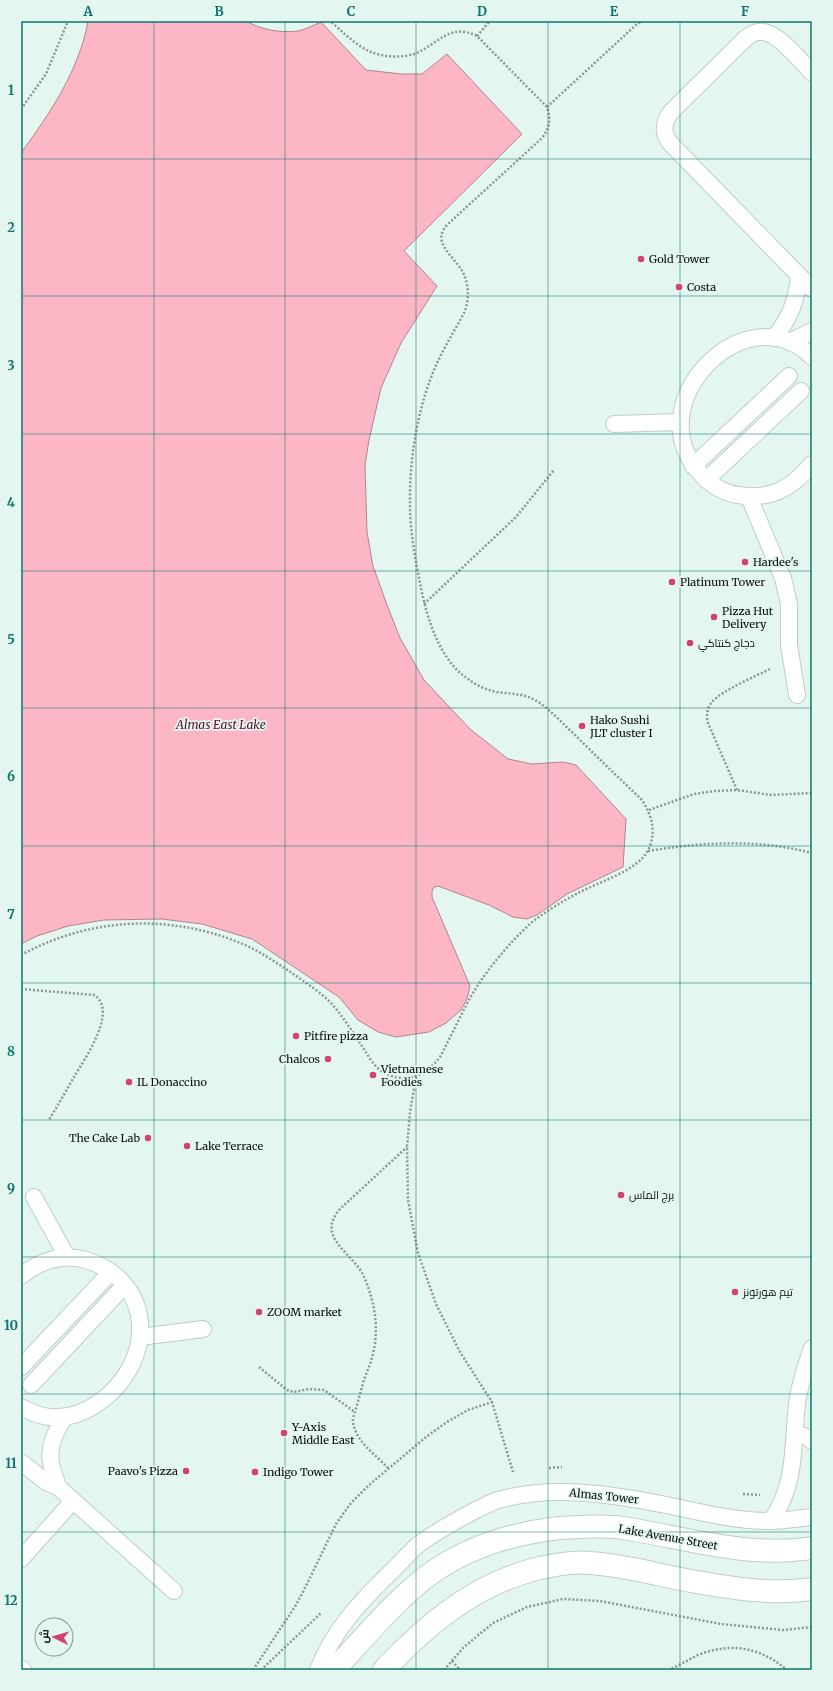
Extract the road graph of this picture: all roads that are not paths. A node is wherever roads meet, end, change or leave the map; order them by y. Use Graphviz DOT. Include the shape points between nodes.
graph roads {
  1 [pos="812,73"];
  2 [pos="799,276"];
  3 [pos="812,289"];
  4 [pos="812,331"];
  5 [pos="781,340"];
  6 [pos="812,357"];
  7 [pos="790,376"];
  8 [pos="801,391"];
  9 [pos="680,422"];
  10 [pos="614,424"];
  11 [pos="812,464"];
  12 [pos="693,466"];
  13 [pos="706,480"];
  14 [pos="749,497"];
  15 [pos="797,695"];
  16 [pos="34,1197"];
  17 [pos="67,1257"];
  18 [pos="111,1272"];
  19 [pos="21,1276"];
  20 [pos="125,1285"];
  21 [pos="203,1329"];
  22 [pos="140,1337"];
  23 [pos="812,1348"];
  24 [pos="21,1367"];
  25 [pos="31,1385"];
  26 [pos="28,1411"];
  27 [pos="65,1417"];
  28 [pos="21,1422"];
  29 [pos="795,1433"];
  30 [pos="812,1442"];
  31 [pos="21,1462"];
  32 [pos="58,1487"];
  33 [pos="74,1502"];
  34 [pos="812,1517"];
  35 [pos="771,1521"];
  36 [pos="812,1548"];
  37 [pos="21,1559"];
  38 [pos="812,1589"];
  39 [pos="174,1591"];
  40 [pos="21,1668"];
  41 [pos="23,1670"];
  42 [pos="318,1670"];
  43 [pos="334,1670"];
  44 [pos="384,1670"];
  1 -- 2 [label="lane" via="772,34 754,32 671,112 664,127 665,136 670,143"];
  2 -- 3 [label="lane"];
  2 -- 5 [label="lane" via="798,293 784,325"];
  4 -- 5 [label="lane"];
  5 -- 6 [label="lane" via="806,351"];
  5 -- 9 [label="lane" via="744,340 711,359 695,379 684,400"];
  7 -- 12 [label="lane"];
  8 -- 13 [label="lane"];
  9 -- 10 [label="lane"];
  9 -- 12 [label="lane" via="685,452"];
  11 -- 14 [label="lane" via="786,489 768,495"];
  12 -- 13 [label="lane"];
  13 -- 14 [label="lane" via="734,495"];
  14 -- 15 [label="lane" via="787,590 790,659"];
  16 -- 17 [label="lane"];
  17 -- 18 [label="lane" via="98,1264"];
  17 -- 19 [label="lane" via="48,1260"];
  18 -- 20 [label="lane"];
  18 -- 24 [label="lane"];
  20 -- 22 [label="lane" via="140,1319"];
  20 -- 25 [label="lane"];
  21 -- 22 [label="lane"];
  22 -- 27 [label="lane" via="136,1355 128,1372 112,1393 80,1413"];
  23 -- 29 [label="lane" via="797,1403"];
  26 -- 27 [label="lane" via="50,1417"];
  26 -- 28 [label="lane"];
  27 -- 32 [label="lane" via="58,1427 51,1451 51,1464"];
  29 -- 30 [label="lane"];
  29 -- 35 [label="lane" via="790,1481"];
  31 -- 32 [label="lane" via="46,1482"];
  32 -- 33 [label="lane"];
  33 -- 37 [label="lane"];
  33 -- 39 [label="lane"];
  34 -- 35 [label="lane, Almas Tower"];
  35 -- 42 [label="lane, Almas Tower" via="701,1514 627,1497 586,1492 544,1492 497,1500 457,1519 419,1545 345,1622 330,1643"];
  36 -- 43 [label="street, Lake Avenue Street" via="763,1551 622,1528 585,1526 507,1537 468,1552 431,1574 398,1601"];
  38 -- 44 [label="street" via="760,1591 652,1574 620,1566 556,1564 518,1574 482,1589 449,1611"];
  40 -- 41 [label="lane"];
}
